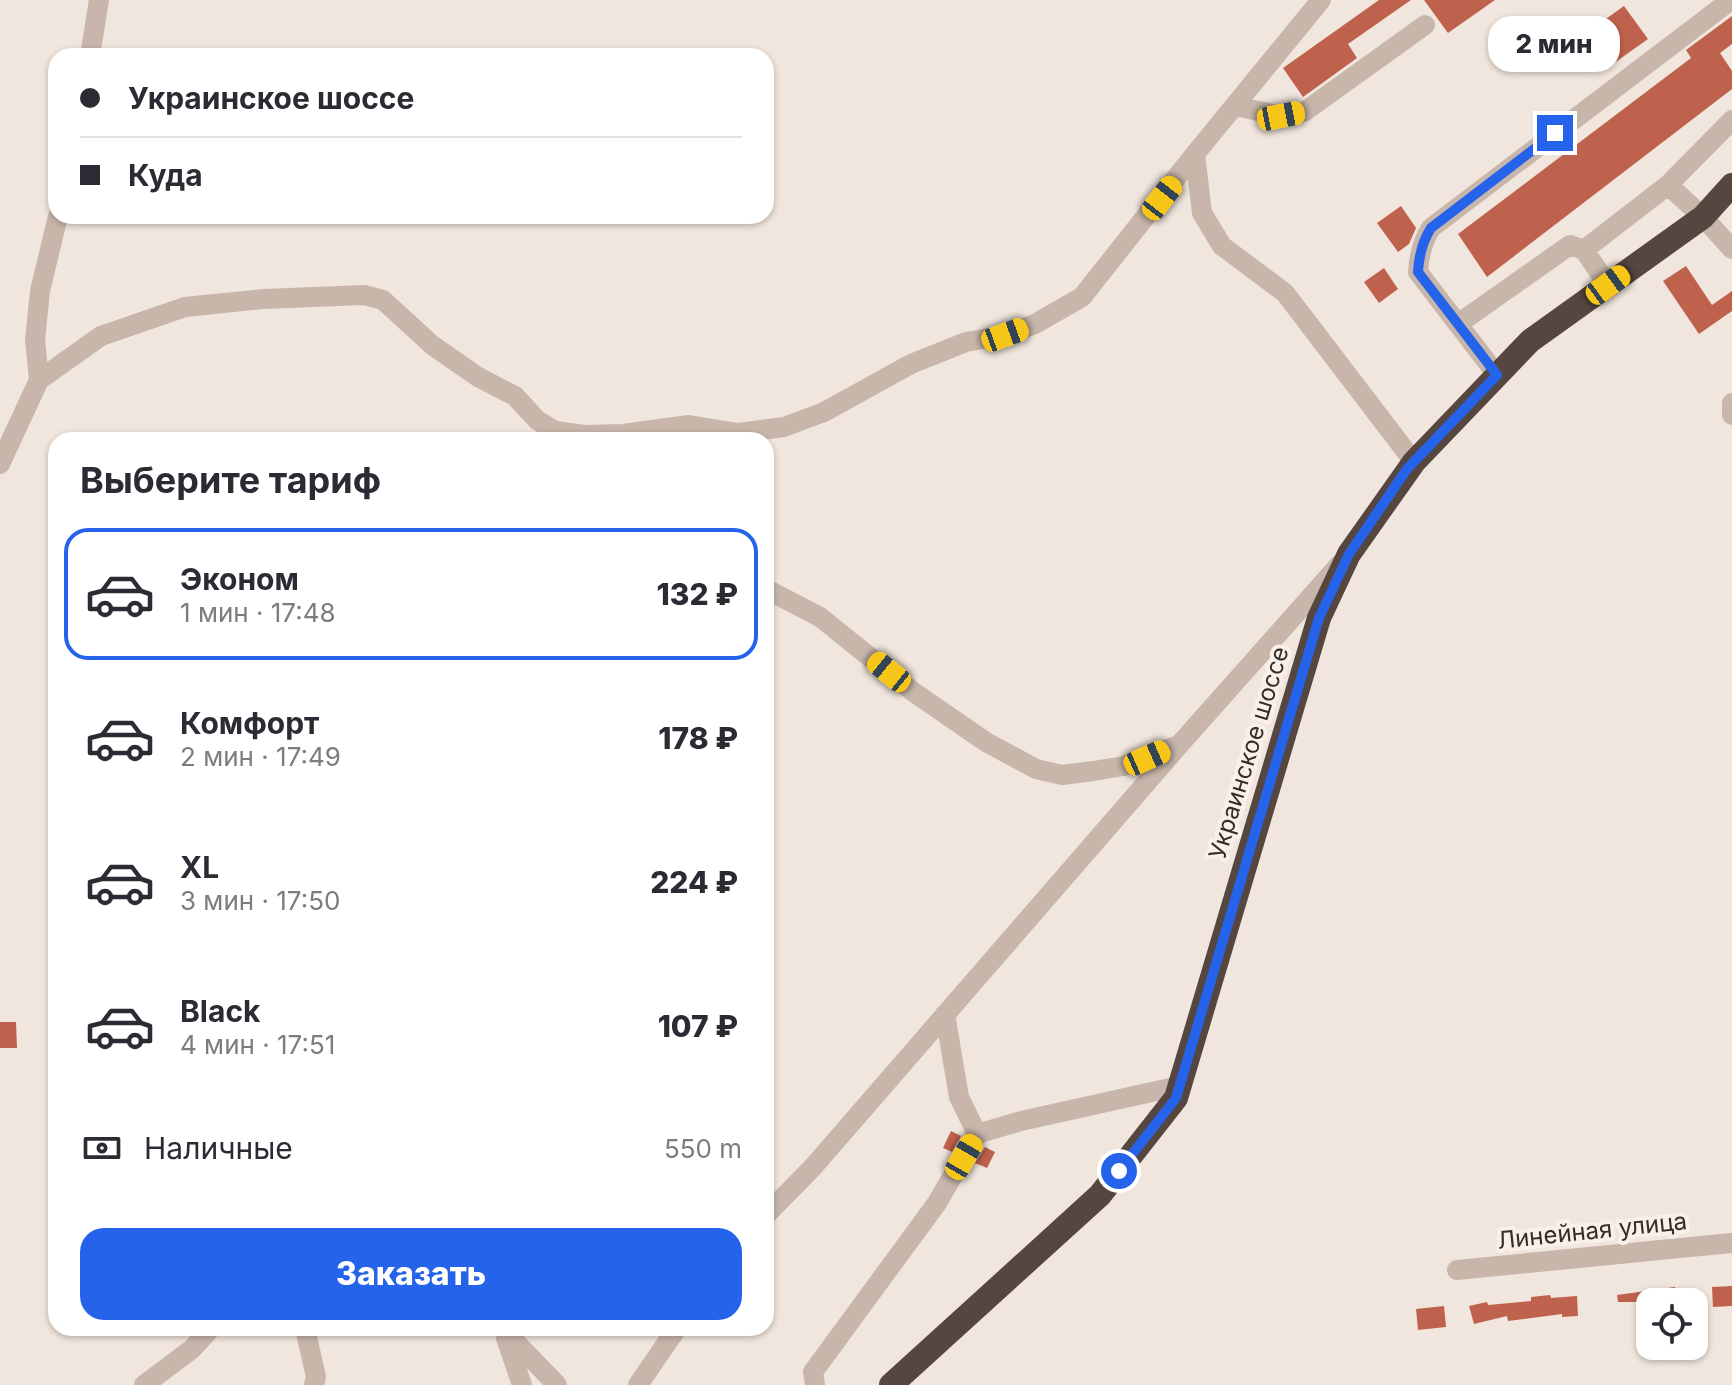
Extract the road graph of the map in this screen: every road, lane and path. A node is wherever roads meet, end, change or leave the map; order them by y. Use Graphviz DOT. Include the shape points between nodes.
graph roads {
  1 [pos="99,0"];
  2 [pos="1321,0"];
  3 [pos="1731,0"];
  4 [pos="1304,9"];
  5 [pos="1425,25"];
  6 [pos="91,48"];
  7 [pos="1235,106"];
  8 [pos="1732,120"];
  9 [pos="1195,154"];
  10 [pos="1668,185"];
  11 [pos="1732,185"];
  12 [pos="1703,217"];
  13 [pos="56,224"];
  14 [pos="1732,249"];
  15 [pos="1584,250"];
  16 [pos="1608,285"];
  17 [pos="1458,324"];
  18 [pos="1497,375"];
  19 [pos="39,380"];
  20 [pos="1732,403"];
  21 [pos="1732,415"];
  22 [pos="562,432"];
  23 [pos="638,432"];
  24 [pos="716,432"];
  25 [pos="760,432"];
  26 [pos="1414,462"];
  27 [pos="0,464"];
  28 [pos="1349,554"];
  29 [pos="774,593"];
  30 [pos="1180,744"];
  31 [pos="945,1014"];
  32 [pos="1179,1086"];
  33 [pos="977,1134"];
  34 [pos="774,1207"];
  35 [pos="1732,1243"];
  36 [pos="1457,1270"];
  37 [pos="204,1336"];
  38 [pos="307,1336"];
  39 [pos="504,1336"];
  40 [pos="508,1336"];
  41 [pos="672,1336"];
  42 [pos="811,1381"];
  43 [pos="144,1385"];
  44 [pos="314,1385"];
  45 [pos="522,1385"];
  46 [pos="557,1385"];
  47 [pos="638,1385"];
  48 [pos="891,1385"];
  1 -- 6 [label="street"];
  2 -- 4 [label="street"];
  3 -- 17 [label="street" via="1431,228 1418,272"];
  4 -- 7 [label="street"];
  5 -- 7 [label="street" via="1304,112 1281,116"];
  7 -- 9 [label="street"];
  8 -- 10 [label="street"];
  9 -- 25 [label="street" via="1082,297 1035,324 966,342 911,364 824,412"];
  9 -- 26 [label="street" via="1202,213 1222,246 1285,293"];
  10 -- 12 [label="street"];
  10 -- 15 [label="street"];
  11 -- 12 [label="highway, Украинское шоссе"];
  12 -- 14 [label="street"];
  12 -- 16 [label="highway, Украинское шоссе"];
  13 -- 19 [label="street" via="40,291 35,340"];
  15 -- 16 [label="street"];
  15 -- 17 [label="street" via="1570,245 1561,249"];
  16 -- 18 [label="highway, Украинское шоссе" via="1530,341"];
  17 -- 18 [label="street"];
  18 -- 26 [label="highway, Украинское шоссе"];
  19 -- 22 [label="street" via="101,336 185,307 364,295 383,300 432,345 515,396 537,420"];
  19 -- 27 [label="street"];
  20 -- 21 [label="street"];
  23 -- 24 [label="street" via="689,425"];
  26 -- 28 [label="highway, Украинское шоссе"];
  28 -- 30 [label="street"];
  28 -- 32 [label="highway, Украинское шоссе" via="1319,618"];
  29 -- 30 [label="street" via="820,617 912,691 1036,769 1062,775 1093,771"];
  30 -- 31 [label="street"];
  31 -- 33 [label="street" via="959,1097"];
  31 -- 34 [label="street"];
  32 -- 33 [label="street"];
  32 -- 48 [label="highway, Украинское шоссе" via="1176,1098 1100,1195"];
  33 -- 42 [label="street" via="937,1203"];
  35 -- 36 [label="street, Линейная улица"];
  37 -- 43 [label="street"];
  38 -- 44 [label="street"];
  39 -- 45 [label="street"];
  40 -- 46 [label="street"];
  41 -- 47 [label="street"];
}
